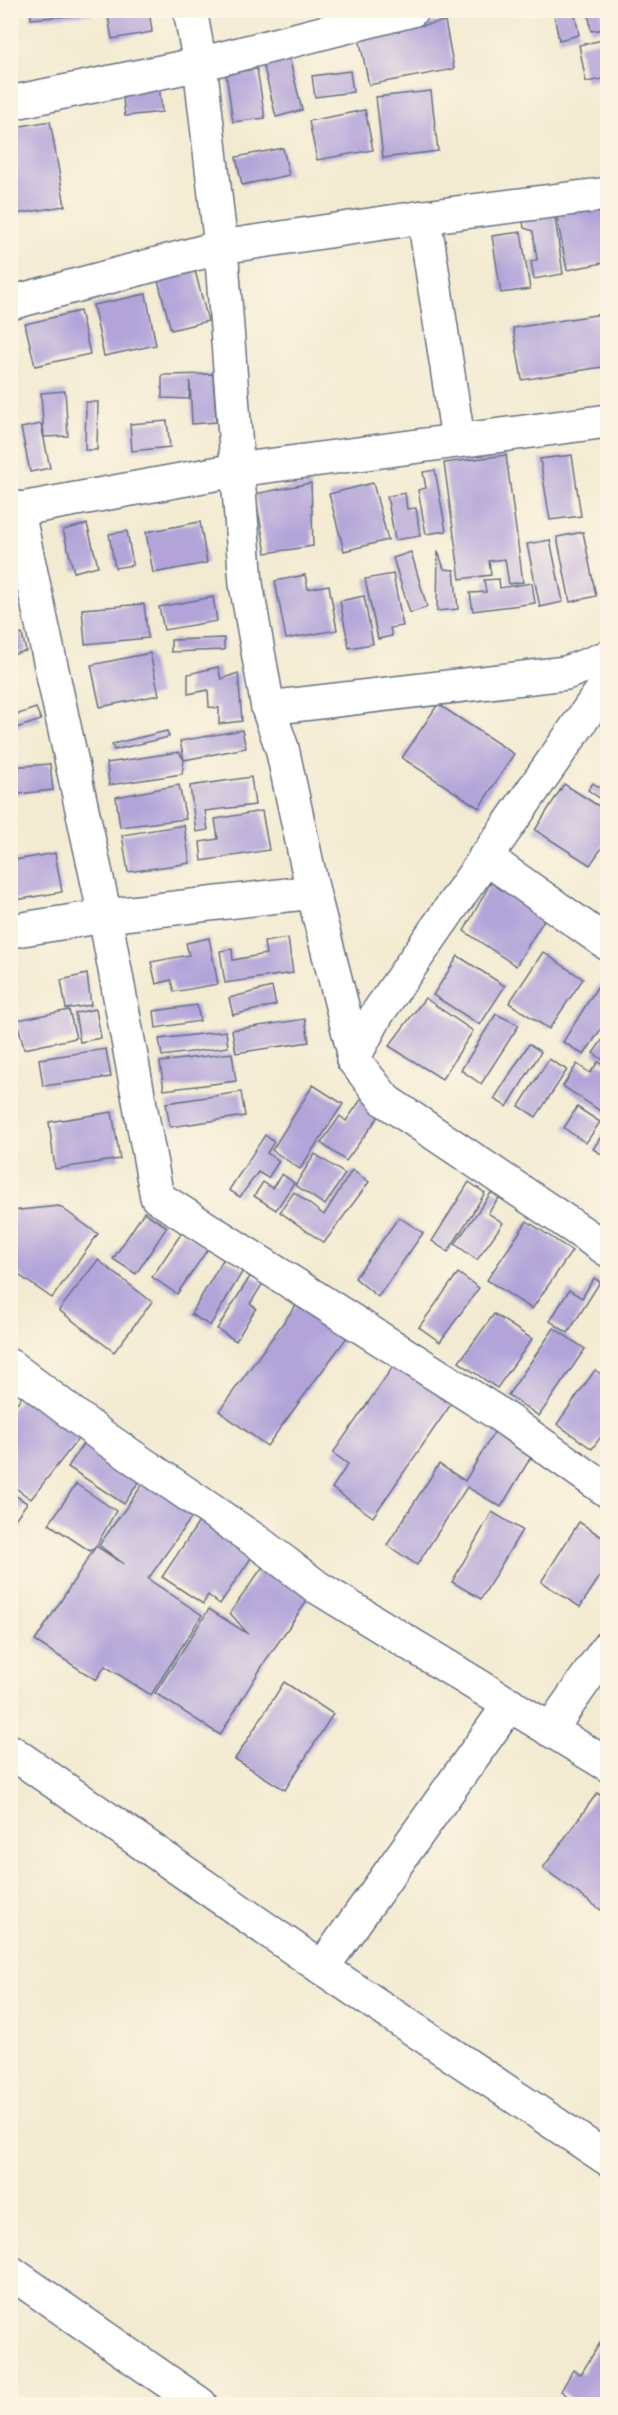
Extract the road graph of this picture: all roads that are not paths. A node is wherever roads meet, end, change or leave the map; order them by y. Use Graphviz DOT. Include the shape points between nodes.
graph roads {
  1 [pos="190,10"];
  2 [pos="412,10"];
  3 [pos="200,64"];
  4 [pos="10,103"];
  5 [pos="608,194"];
  6 [pos="424,217"];
  7 [pos="221,247"];
  8 [pos="10,303"];
  9 [pos="608,421"];
  10 [pos="459,439"];
  11 [pos="237,470"];
  12 [pos="14,509"];
  13 [pos="608,657"];
  14 [pos="608,682"];
  15 [pos="268,708"];
  16 [pos="485,857"];
  17 [pos="313,892"];
  18 [pos="105,916"];
  19 [pos="10,931"];
  20 [pos="608,944"];
  21 [pos="353,1059"];
  22 [pos="608,1250"];
  23 [pos="10,1366"];
  24 [pos="608,1491"];
  25 [pos="608,1647"];
  26 [pos="510,1704"];
  27 [pos="550,1730"];
  28 [pos="10,1751"];
  29 [pos="608,1765"];
  30 [pos="322,1968"];
  31 [pos="608,2159"];
  32 [pos="10,2272"];
  33 [pos="200,2404"];
  1 -- 3 [label="street"];
  2 -- 3 [label="street"];
  3 -- 4 [label="street"];
  3 -- 7 [label="street"];
  5 -- 6 [label="street"];
  6 -- 7 [label="street"];
  6 -- 10 [label="street"];
  7 -- 8 [label="street"];
  7 -- 11 [label="street"];
  9 -- 10 [label="street"];
  10 -- 11 [label="street"];
  11 -- 12 [label="street"];
  11 -- 15 [label="street" via="243,562"];
  12 -- 18 [label="street"];
  13 -- 15 [label="street" via="566,673"];
  14 -- 16 [label="street"];
  15 -- 17 [label="street" via="282,748"];
  16 -- 20 [label="street"];
  16 -- 21 [label="street" via="377,1014"];
  17 -- 18 [label="street"];
  17 -- 21 [label="street"];
  18 -- 19 [label="street"];
  18 -- 24 [label="street" via="157,1197 494,1411"];
  21 -- 22 [label="street" via="386,1101"];
  23 -- 26 [label="street" via="102,1436 317,1587"];
  25 -- 27 [label="street"];
  26 -- 27 [label="street"];
  26 -- 30 [label="street"];
  27 -- 29 [label="street"];
  28 -- 30 [label="street"];
  30 -- 31 [label="street"];
  32 -- 33 [label="street"];
}
